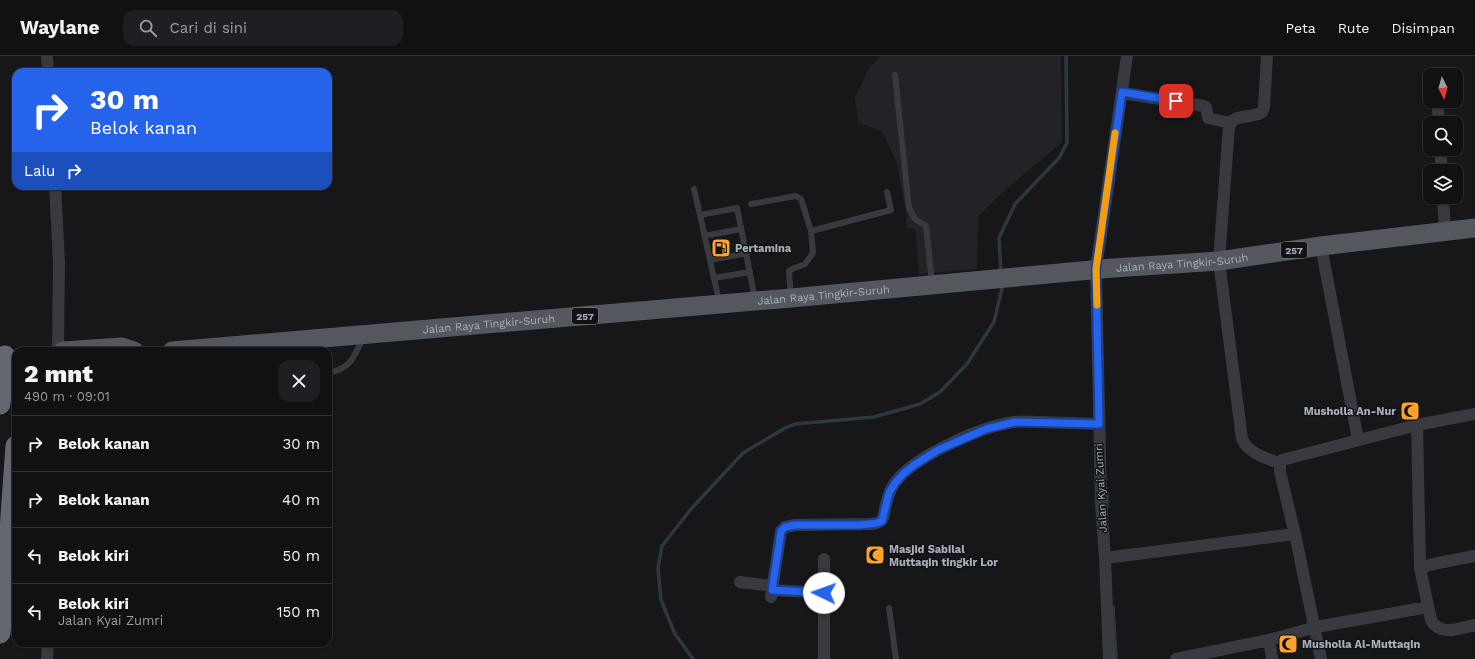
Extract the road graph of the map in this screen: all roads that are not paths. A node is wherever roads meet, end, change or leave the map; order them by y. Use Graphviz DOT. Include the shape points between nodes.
graph roads {
  1 [pos="46,56"];
  2 [pos="1127,56"];
  3 [pos="1267,56"];
  4 [pos="48,68"];
  5 [pos="895,75"];
  6 [pos="1122,92"];
  7 [pos="1438,109"];
  8 [pos="1438,116"];
  9 [pos="1230,123"];
  10 [pos="694,189"];
  11 [pos="54,190"];
  12 [pos="887,192"];
  13 [pos="751,204"];
  14 [pos="1443,204"];
  15 [pos="700,215"];
  16 [pos="1475,228"];
  17 [pos="741,229"];
  18 [pos="811,231"];
  19 [pos="1445,231"];
  20 [pos="704,236"];
  21 [pos="1321,246"];
  22 [pos="747,253"];
  23 [pos="710,260"];
  24 [pos="1220,261"];
  25 [pos="1103,269"];
  26 [pos="750,272"];
  27 [pos="714,278"];
  28 [pos="933,286"];
  29 [pos="791,298"];
  30 [pos="756,302"];
  31 [pos="720,305"];
  32 [pos="364,335"];
  33 [pos="58,347"];
  34 [pos="254,347"];
  35 [pos="7,364"];
  36 [pos="332,372"];
  37 [pos="0,404"];
  38 [pos="1475,414"];
  39 [pos="1099,424"];
  40 [pos="1417,425"];
  41 [pos="1358,440"];
  42 [pos="1280,463"];
  43 [pos="12,502"];
  44 [pos="1295,534"];
  45 [pos="1475,556"];
  46 [pos="1110,557"];
  47 [pos="824,560"];
  48 [pos="1420,568"];
  49 [pos="740,582"];
  50 [pos="772,591"];
  51 [pos="824,593"];
  52 [pos="1428,607"];
  53 [pos="889,608"];
  54 [pos="1475,625"];
  55 [pos="1316,627"];
  56 [pos="0,633"];
  57 [pos="1269,640"];
  58 [pos="48,647"];
  59 [pos="47,659"];
  60 [pos="824,659"];
  61 [pos="896,659"];
  62 [pos="1110,659"];
  63 [pos="1176,659"];
  64 [pos="1272,659"];
  65 [pos="1321,659"];
  1 -- 4 [label="street"];
  2 -- 6 [label="street, Jalan Kyai Zumri"];
  3 -- 9 [label="street" via="1262,112 1254,116 1237,118"];
  5 -- 28 [label="lane" via="909,208 915,219 926,226"];
  6 -- 9 [label="street" via="1204,106 1208,118"];
  6 -- 25 [label="street, Jalan Kyai Zumri"];
  7 -- 8 [label="street"];
  9 -- 24 [label="street"];
  10 -- 15 [label="lane"];
  11 -- 33 [label="street" via="59,262"];
  12 -- 18 [label="lane" via="891,210"];
  13 -- 18 [label="lane" via="799,197"];
  14 -- 19 [label="street"];
  15 -- 17 [label="lane" via="737,208"];
  15 -- 20 [label="lane"];
  16 -- 19 [label="main road, Jalan Raya Tingkir-Suruh / 257"];
  17 -- 20 [label="lane"];
  17 -- 22 [label="lane"];
  18 -- 29 [label="lane" via="811,256 805,264 789,271"];
  19 -- 21 [label="main road, Jalan Raya Tingkir-Suruh / 257"];
  20 -- 23 [label="lane"];
  21 -- 24 [label="main road, Jalan Raya Tingkir-Suruh / 257"];
  21 -- 41 [label="street"];
  22 -- 23 [label="lane"];
  22 -- 26 [label="lane"];
  23 -- 27 [label="lane"];
  24 -- 25 [label="main road, Jalan Raya Tingkir-Suruh / 257"];
  24 -- 42 [label="street" via="1242,439 1250,450 1268,460"];
  25 -- 28 [label="main road, Jalan Raya Tingkir-Suruh / 257"];
  25 -- 39 [label="street, Jalan Kyai Zumri"];
  26 -- 27 [label="lane"];
  26 -- 30 [label="lane"];
  27 -- 31 [label="lane"];
  28 -- 29 [label="main road, Jalan Raya Tingkir-Suruh / 257"];
  29 -- 30 [label="main road, Jalan Raya Tingkir-Suruh / 257"];
  30 -- 31 [label="main road, Jalan Raya Tingkir-Suruh / 257"];
  31 -- 32 [label="main road, Jalan Raya Tingkir-Suruh / 257"];
  32 -- 34 [label="main road, Jalan Raya Tingkir-Suruh / 257"];
  32 -- 36 [label="lane" via="347,366"];
  35 -- 37 [label="highway"];
  38 -- 40 [label="street"];
  39 -- 46 [label="street, Jalan Kyai Zumri" via="1101,502"];
  39 -- 50 [label="street" via="1015,422 986,429 938,450 914,465 895,483 889,493 882,521 860,525 795,525 784,528 780,535"];
  40 -- 41 [label="street"];
  40 -- 48 [label="street"];
  41 -- 42 [label="street" via="1285,459"];
  42 -- 44 [label="street"];
  43 -- 56 [label="highway"];
  44 -- 46 [label="street"];
  44 -- 55 [label="street"];
  45 -- 48 [label="street"];
  46 -- 62 [label="street, Jalan Kyai Zumri"];
  47 -- 51 [label="street"];
  48 -- 52 [label="street"];
  49 -- 50 [label="street"];
  50 -- 51 [label="street"];
  51 -- 60 [label="street"];
  52 -- 54 [label="street" via="1433,623 1438,629 1449,631"];
  52 -- 55 [label="street"];
  53 -- 61 [label="lane"];
  55 -- 57 [label="street"];
  55 -- 65 [label="street"];
  57 -- 63 [label="street"];
  57 -- 64 [label="street"];
  58 -- 59 [label="street"];
}
